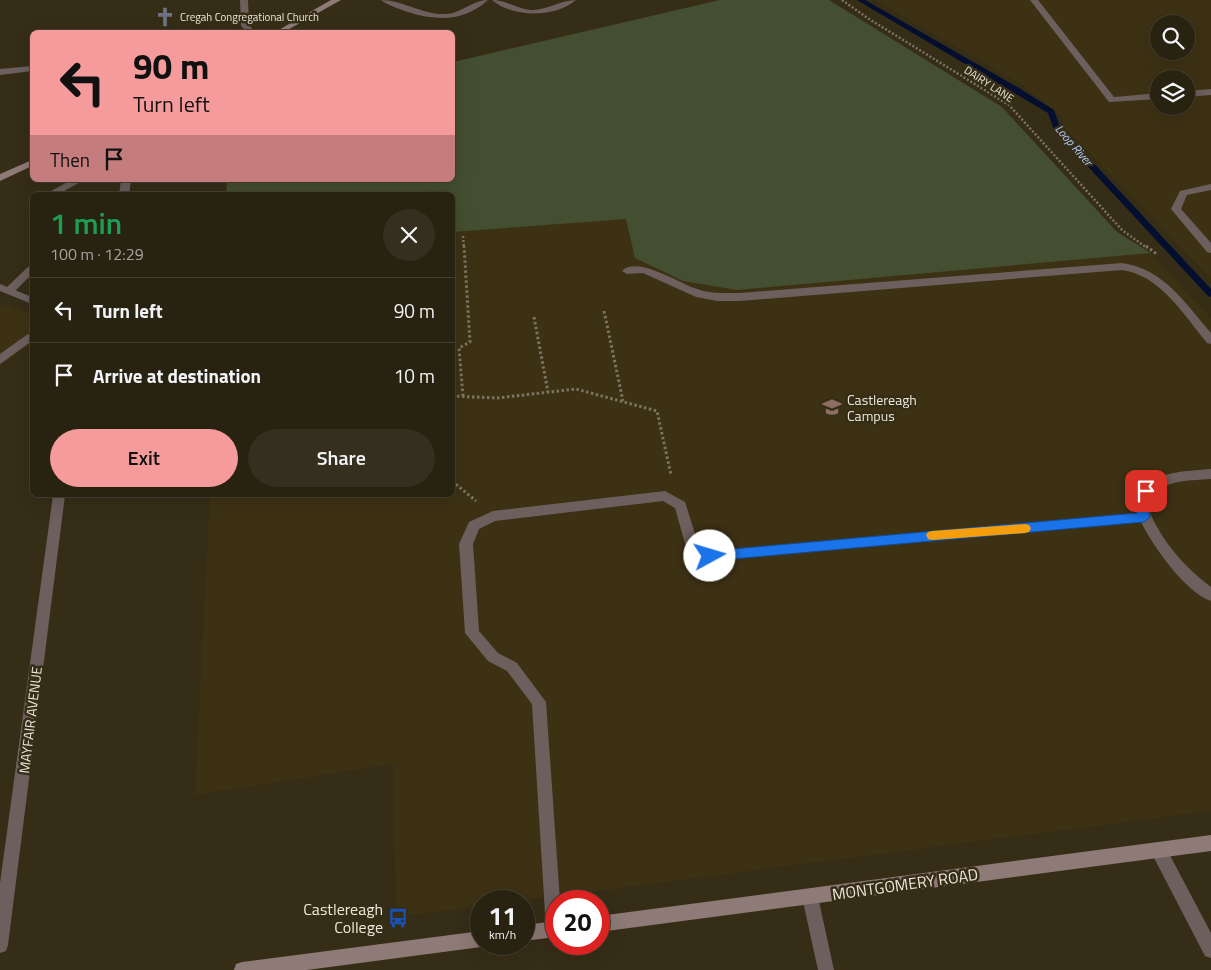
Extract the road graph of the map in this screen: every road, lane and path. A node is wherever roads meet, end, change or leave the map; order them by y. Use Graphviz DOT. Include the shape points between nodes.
graph roads {
  1 [pos="244,0"];
  2 [pos="336,0"];
  3 [pos="385,0"];
  4 [pos="484,0"];
  5 [pos="496,0"];
  6 [pos="572,0"];
  7 [pos="842,0"];
  8 [pos="1034,0"];
  9 [pos="249,30"];
  10 [pos="283,30"];
  11 [pos="30,69"];
  12 [pos="0,72"];
  13 [pos="1211,92"];
  14 [pos="1195,93"];
  15 [pos="1150,97"];
  16 [pos="30,164"];
  17 [pos="0,178"];
  18 [pos="76,182"];
  19 [pos="1211,187"];
  20 [pos="55,192"];
  21 [pos="463,236"];
  22 [pos="1211,250"];
  23 [pos="1160,258"];
  24 [pos="30,270"];
  25 [pos="627,271"];
  26 [pos="5,289"];
  27 [pos="30,300"];
  28 [pos="604,311"];
  29 [pos="534,316"];
  30 [pos="28,338"];
  31 [pos="1211,340"];
  32 [pos="0,360"];
  33 [pos="548,392"];
  34 [pos="455,396"];
  35 [pos="463,396"];
  36 [pos="623,401"];
  37 [pos="1211,474"];
  38 [pos="455,483"];
  39 [pos="665,496"];
  40 [pos="59,497"];
  41 [pos="493,516"];
  42 [pos="1144,517"];
  43 [pos="1211,595"];
  44 [pos="1211,844"];
  45 [pos="1159,851"];
  46 [pos="552,890"];
  47 [pos="810,897"];
  48 [pos="610,923"];
  49 [pos="470,940"];
  50 [pos="0,945"];
  51 [pos="1211,950"];
  52 [pos="242,970"];
  53 [pos="826,970"];
  1 -- 9 [label="street" via="245,26"];
  2 -- 10 [label="street"];
  3 -- 4 [label="street" via="442,17 454,16"];
  5 -- 6 [label="street" via="525,12 538,13"];
  7 -- 23 [label="path, DAIRY LANE" via="1009,105 1122,230"];
  8 -- 15 [label="street" via="1112,100"];
  11 -- 12 [label="street"];
  13 -- 14 [label="street"];
  16 -- 17 [label="street"];
  18 -- 20 [label="street"];
  19 -- 22 [label="street" via="1183,192 1176,209"];
  21 -- 35 [label="path" via="470,342 459,348"];
  24 -- 26 [label="street"];
  25 -- 31 [label="street" via="644,270 696,293 740,297 1118,266 1147,274 1159,283"];
  26 -- 27 [label="street"];
  28 -- 36 [label="path"];
  29 -- 33 [label="path"];
  30 -- 32 [label="street"];
  33 -- 35 [label="path" via="497,398"];
  33 -- 36 [label="path" via="576,389"];
  34 -- 35 [label="path"];
  36 -- 39 [label="path" via="658,411 673,484"];
  37 -- 42 [label="street" via="1159,481 1146,491 1140,503"];
  38 -- 41 [label="path"];
  39 -- 41 [label="street"];
  39 -- 42 [label="street" via="681,504 691,544 710,556"];
  40 -- 50 [label="street, MAYFAIR AVENUE"];
  41 -- 46 [label="street" via="474,526 466,544 472,633 493,657 512,667 539,702"];
  42 -- 43 [label="street" via="1180,569"];
  44 -- 45 [label="street, MONTGOMERY ROAD"];
  45 -- 47 [label="street, MONTGOMERY ROAD"];
  45 -- 51 [label="street"];
  47 -- 48 [label="street, MONTGOMERY ROAD"];
  47 -- 53 [label="street"];
  49 -- 52 [label="street"];
}
